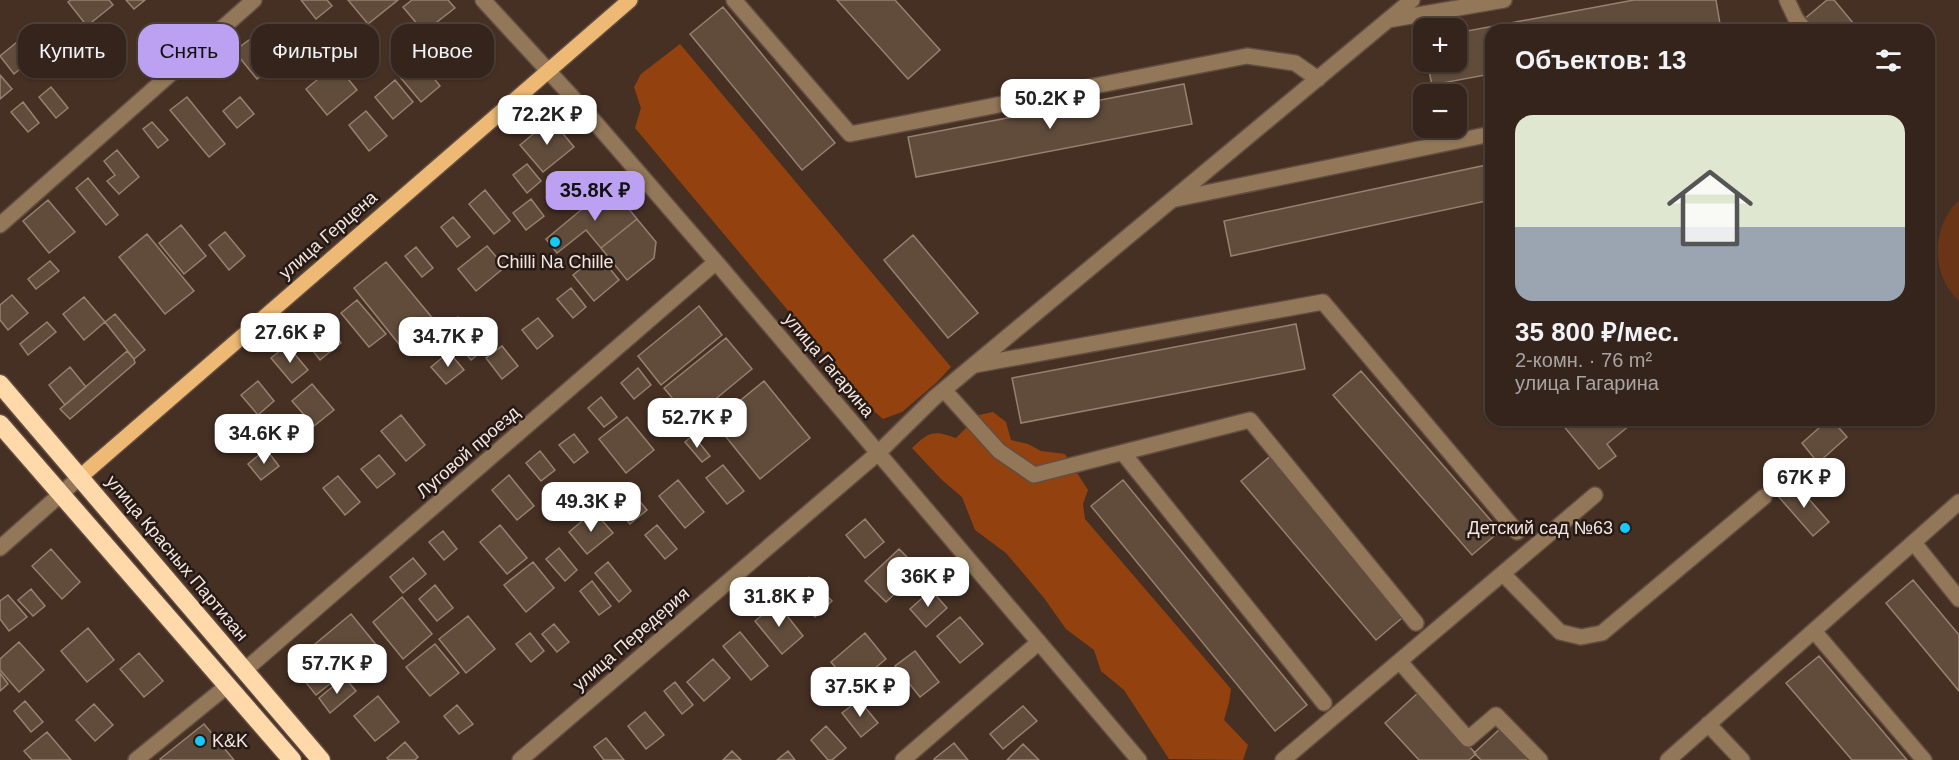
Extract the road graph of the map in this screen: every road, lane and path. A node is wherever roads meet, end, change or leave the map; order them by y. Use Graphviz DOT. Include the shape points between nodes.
graph roads {
  1 [pos="254,0"];
  2 [pos="483,0"];
  3 [pos="630,0"];
  4 [pos="734,0"];
  5 [pos="1412,0"];
  6 [pos="1504,0"];
  7 [pos="1787,0"];
  8 [pos="1388,20"];
  9 [pos="1800,24"];
  10 [pos="548,70"];
  11 [pos="1318,79"];
  12 [pos="1485,136"];
  13 [pos="1173,199"];
  14 [pos="0,225"];
  15 [pos="716,262"];
  16 [pos="974,365"];
  17 [pos="0,384"];
  18 [pos="944,390"];
  19 [pos="0,424"];
  20 [pos="878,453"];
  21 [pos="1123,453"];
  22 [pos="80,477"];
  23 [pos="60,494"];
  24 [pos="1595,495"];
  25 [pos="1764,497"];
  26 [pos="1959,502"];
  27 [pos="1517,532"];
  28 [pos="1914,543"];
  29 [pos="0,548"];
  30 [pos="1503,574"];
  31 [pos="1959,598"];
  32 [pos="1416,622"];
  33 [pos="1814,631"];
  34 [pos="1039,642"];
  35 [pos="1400,662"];
  36 [pos="246,670"];
  37 [pos="227,686"];
  38 [pos="1324,703"];
  39 [pos="1708,724"];
  40 [pos="136,760"];
  41 [pos="292,760"];
  42 [pos="321,760"];
  43 [pos="520,760"];
  44 [pos="903,760"];
  45 [pos="1139,760"];
  46 [pos="1283,760"];
  47 [pos="1540,760"];
  48 [pos="1668,760"];
  49 [pos="1742,760"];
  50 [pos="1924,760"];
  1 -- 14 [label="street"];
  2 -- 10 [label="street, улица Гагарина"];
  3 -- 10 [label="main road, улица Герцена"];
  4 -- 11 [label="street" via="850,134 1247,56 1295,63"];
  5 -- 8 [label="street, улица Передерия"];
  6 -- 8 [label="street"];
  7 -- 9 [label="street"];
  8 -- 11 [label="street, улица Передерия"];
  10 -- 15 [label="street, улица Гагарина"];
  10 -- 22 [label="main road, улица Герцена"];
  11 -- 13 [label="street, улица Передерия"];
  12 -- 13 [label="street"];
  13 -- 16 [label="street, улица Передерия"];
  15 -- 20 [label="street, улица Гагарина"];
  15 -- 36 [label="street, Луговой проезд"];
  16 -- 18 [label="street, улица Передерия"];
  16 -- 27 [label="street" via="1323,302"];
  17 -- 22 [label="highway, улица Красных Партизан"];
  18 -- 20 [label="street, улица Передерия"];
  18 -- 21 [label="street" via="999,451 1034,475"];
  19 -- 23 [label="highway"];
  20 -- 34 [label="street, улица Гагарина"];
  20 -- 43 [label="street, улица Передерия"];
  21 -- 32 [label="street" via="1250,420"];
  21 -- 38 [label="street"];
  22 -- 23 [label="street, улица Герцена"];
  22 -- 36 [label="highway, улица Красных Партизан"];
  23 -- 29 [label="street, улица Герцена"];
  23 -- 37 [label="highway"];
  24 -- 30 [label="street"];
  25 -- 30 [label="street" via="1602,633 1581,637 1560,632"];
  26 -- 28 [label="street"];
  28 -- 31 [label="street"];
  28 -- 33 [label="street"];
  30 -- 35 [label="street"];
  33 -- 39 [label="street"];
  33 -- 50 [label="street"];
  34 -- 44 [label="street"];
  34 -- 45 [label="street, улица Гагарина"];
  35 -- 46 [label="street"];
  35 -- 47 [label="street" via="1468,739 1496,715"];
  36 -- 42 [label="highway, улица Красных Партизан"];
  37 -- 40 [label="street"];
  37 -- 41 [label="highway"];
  39 -- 48 [label="street"];
  39 -- 49 [label="street"];
}
